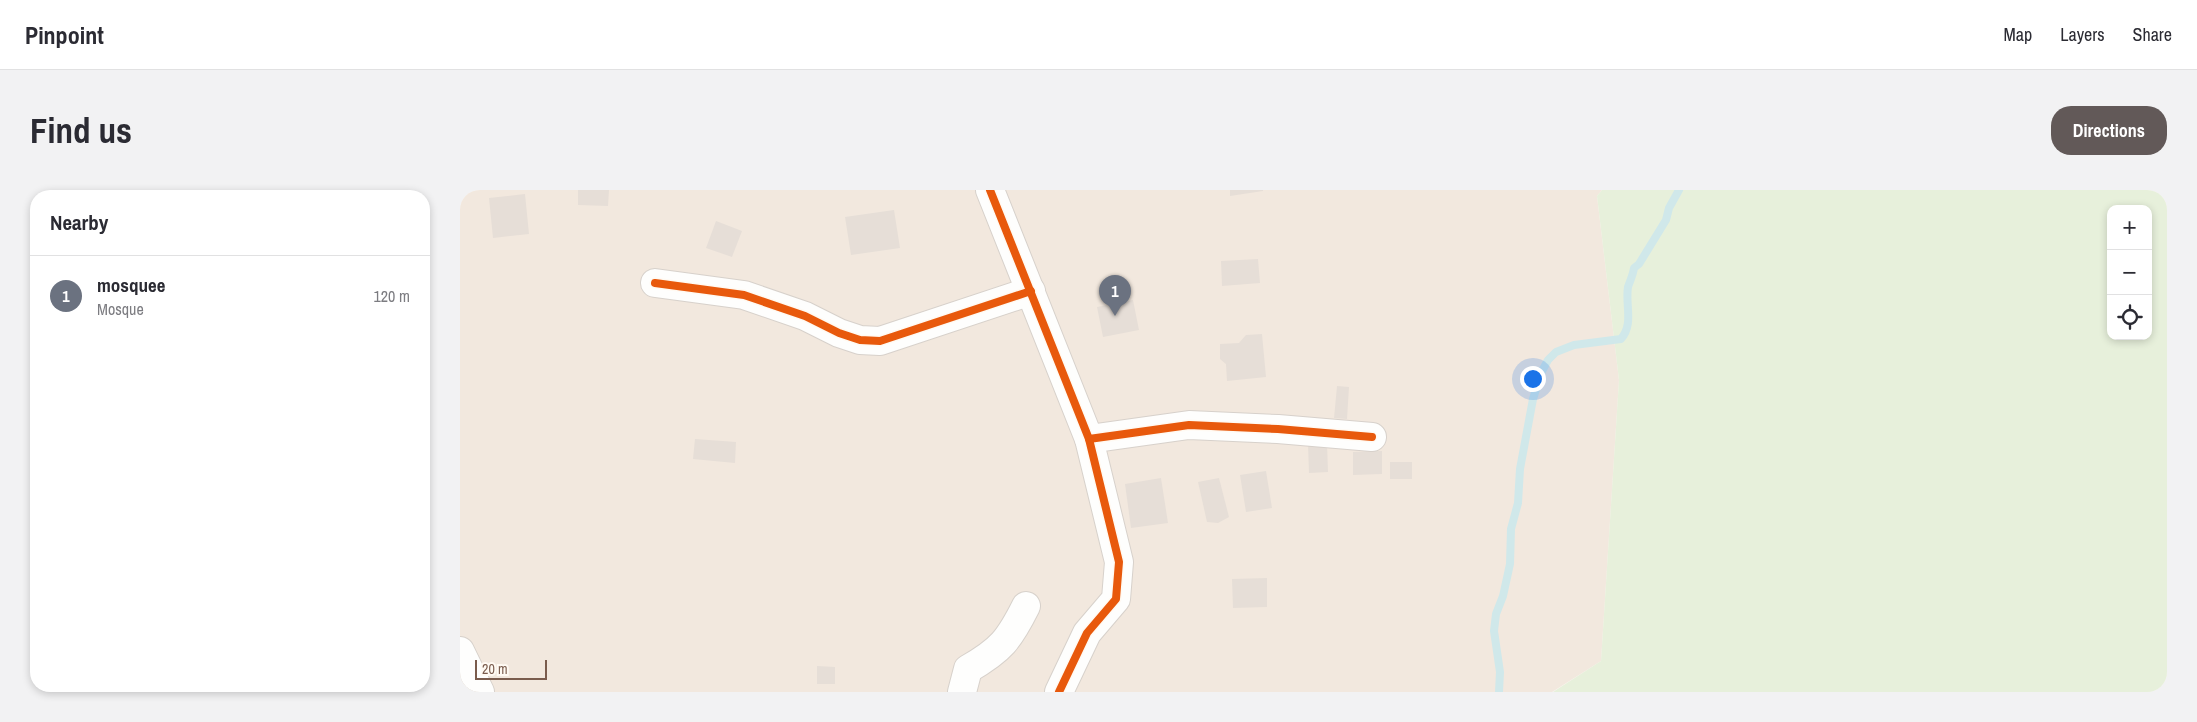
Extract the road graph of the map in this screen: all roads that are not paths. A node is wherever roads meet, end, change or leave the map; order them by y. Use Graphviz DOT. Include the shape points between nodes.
graph roads {
  1 [pos="990,190"];
  2 [pos="655,283"];
  3 [pos="1031,291"];
  4 [pos="1372,437"];
  5 [pos="1089,439"];
  6 [pos="1026,606"];
  7 [pos="460,652"];
  8 [pos="480,692"];
  9 [pos="962,692"];
  10 [pos="1059,692"];
  1 -- 3 [label="street"];
  2 -- 3 [label="street" via="744,295 860,340 880,341"];
  3 -- 5 [label="street"];
  4 -- 5 [label="street" via="1189,424"];
  5 -- 10 [label="street" via="1119,562 1116,599 1087,632"];
  6 -- 9 [label="street" via="1014,632 993,654 968,669"];
  7 -- 8 [label="street"];
}
